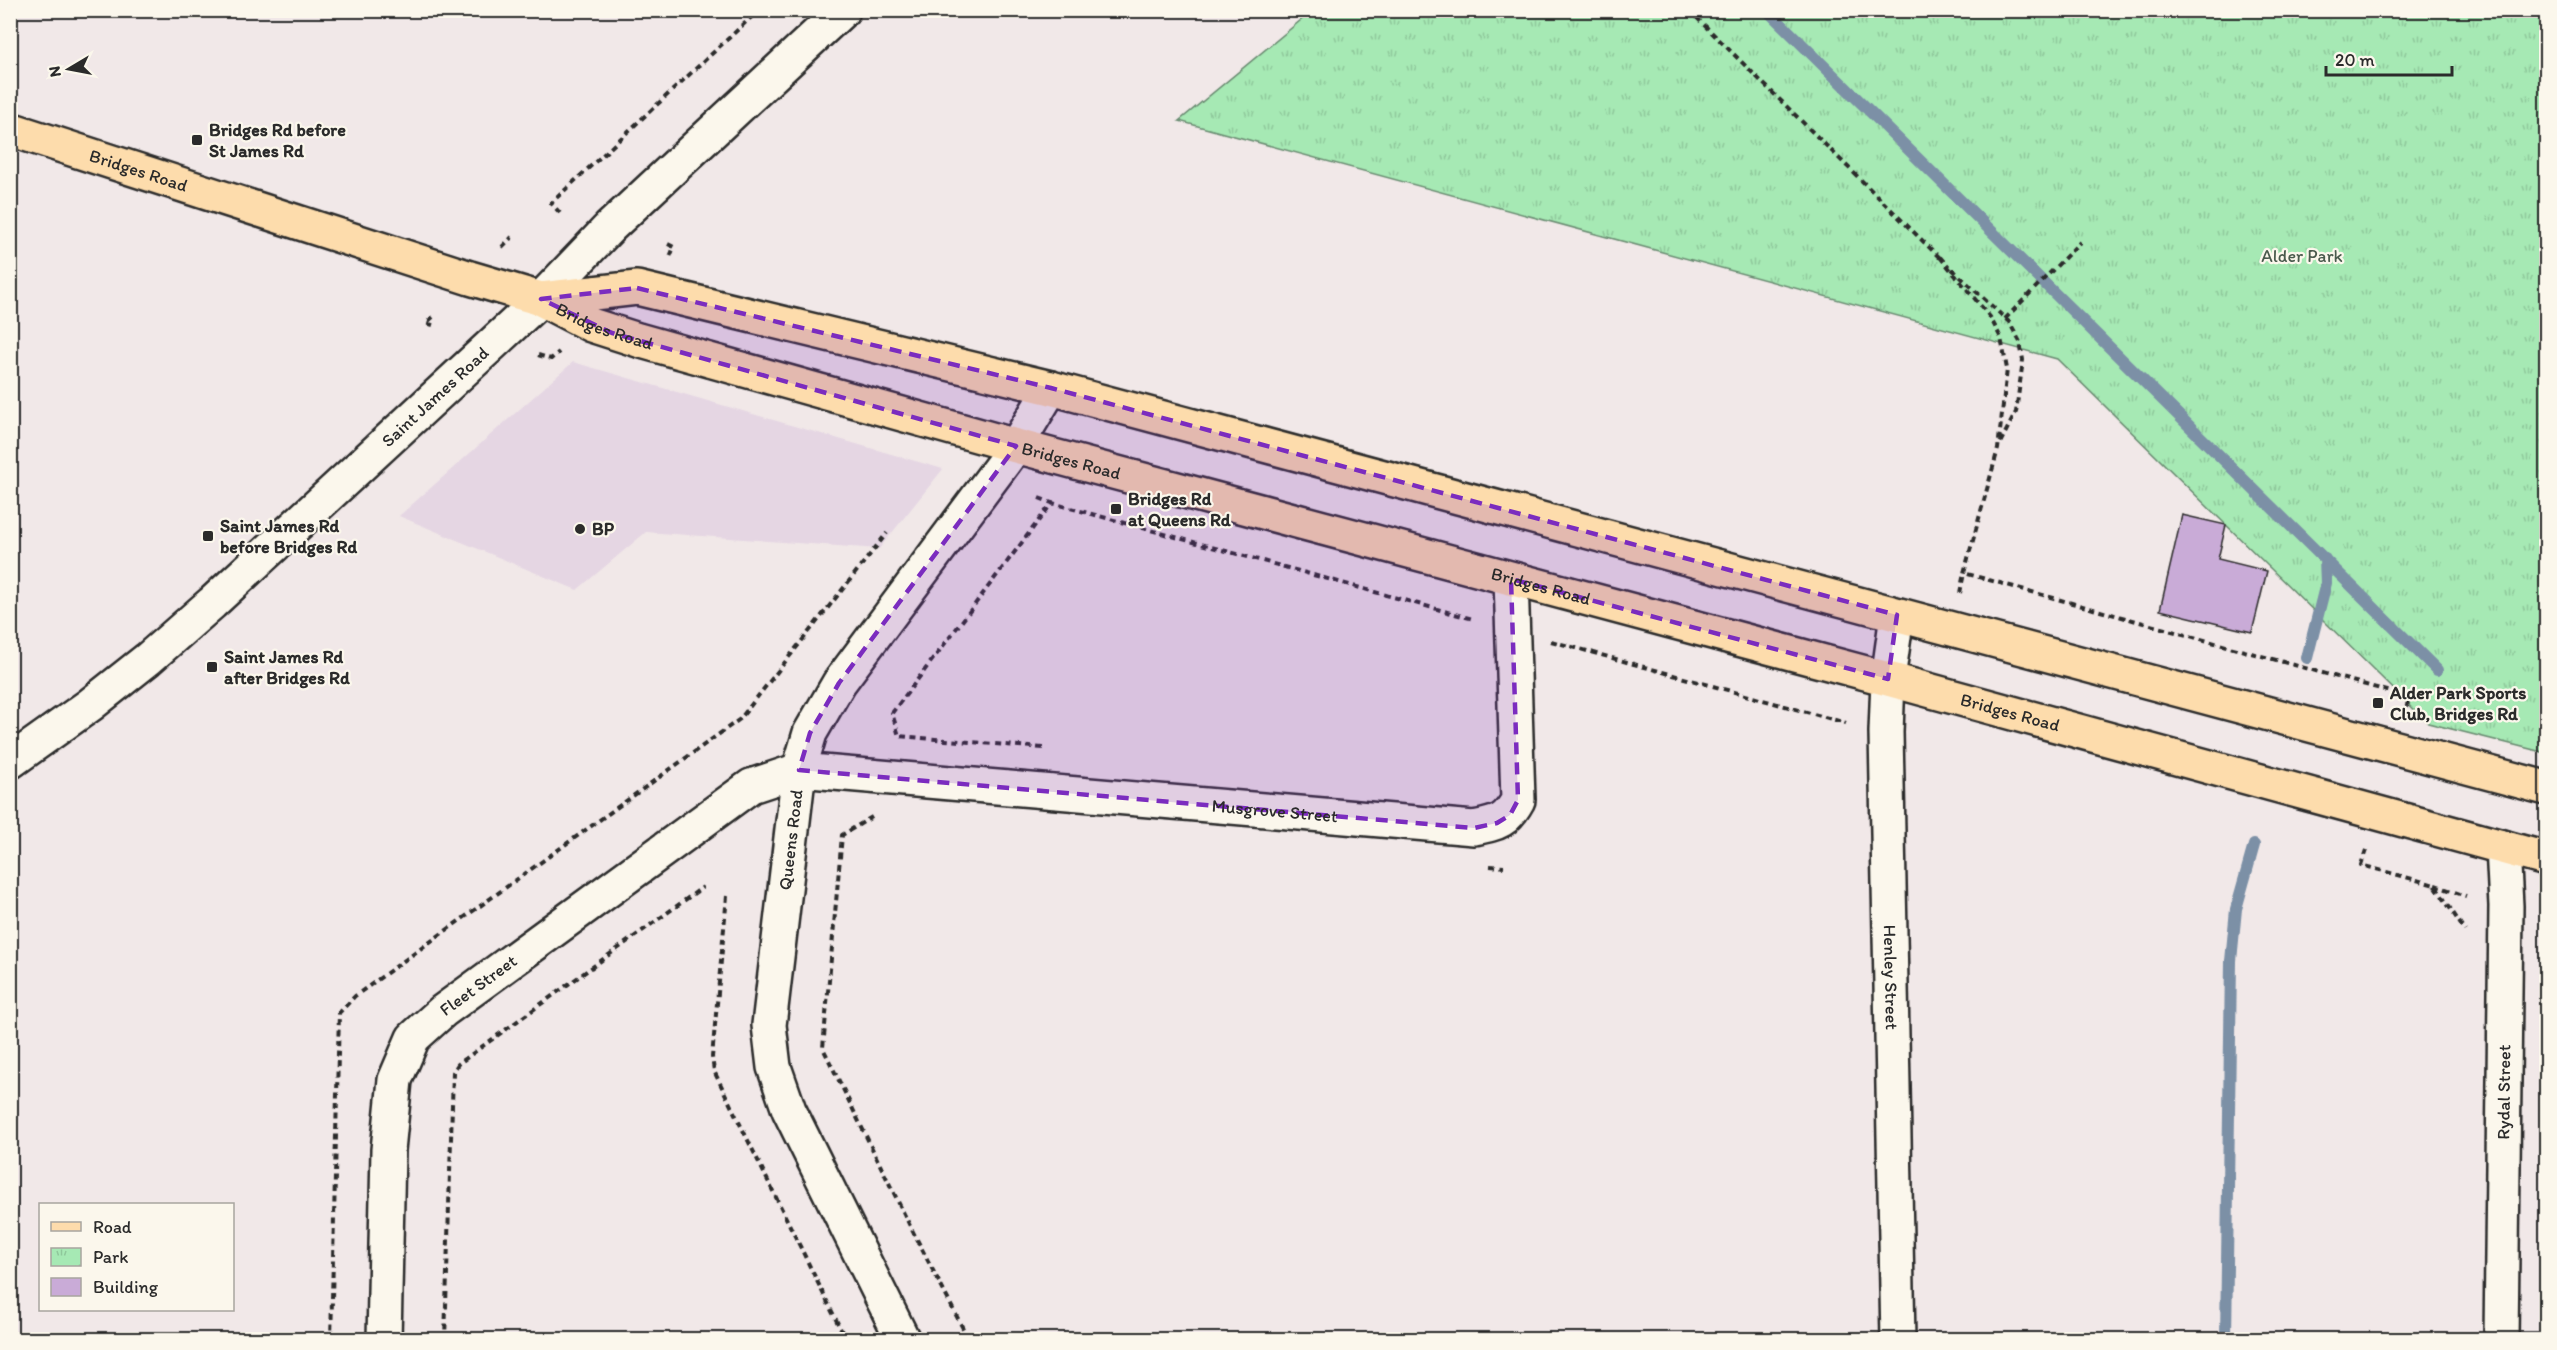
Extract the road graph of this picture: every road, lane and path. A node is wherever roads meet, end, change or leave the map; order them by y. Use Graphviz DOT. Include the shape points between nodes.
graph roads {
  1 [pos="759,10"];
  2 [pos="843,10"];
  3 [pos="1689,10"];
  4 [pos="10,129"];
  5 [pos="560,213"];
  6 [pos="512,237"];
  7 [pos="2080,242"];
  8 [pos="668,244"];
  9 [pos="674,247"];
  10 [pos="502,248"];
  11 [pos="1940,257"];
  12 [pos="541,299"];
  13 [pos="433,317"];
  14 [pos="2006,319"];
  15 [pos="436,326"];
  16 [pos="561,350"];
  17 [pos="538,355"];
  18 [pos="1051,388"];
  19 [pos="1016,446"];
  20 [pos="1998,449"];
  21 [pos="1039,498"];
  22 [pos="1052,503"];
  23 [pos="1511,579"];
  24 [pos="1897,615"];
  25 [pos="1476,620"];
  26 [pos="1545,640"];
  27 [pos="1888,679"];
  28 [pos="2409,697"];
  29 [pos="1846,723"];
  30 [pos="1043,748"];
  31 [pos="10,762"];
  32 [pos="799,771"];
  33 [pos="2547,788"];
  34 [pos="882,818"];
  35 [pos="2504,847"];
  36 [pos="2547,860"];
  37 [pos="2361,865"];
  38 [pos="1481,866"];
  39 [pos="1504,867"];
  40 [pos="2436,885"];
  41 [pos="703,887"];
  42 [pos="2466,896"];
  43 [pos="2505,963"];
  44 [pos="384,1340"];
  45 [pos="445,1340"];
  46 [pos="903,1340"];
  47 [pos="969,1340"];
  48 [pos="1898,1340"];
  49 [pos="2501,1340"];
  1 -- 5 [label="path" via="551,204"];
  2 -- 12 [label="street, Saint James Road" via="610,227"];
  3 -- 11 [label="path"];
  4 -- 12 [label="main road, Bridges Road"];
  6 -- 10 [label="path"];
  7 -- 14 [label="path"];
  8 -- 9 [label="path"];
  11 -- 14 [label="path"];
  11 -- 20 [label="path" via="1990,317 2001,338 2007,369"];
  12 -- 18 [label="main road, Bridges Road" via="637,288"];
  12 -- 19 [label="main road, Bridges Road" via="612,333"];
  12 -- 31 [label="street, Saint James Road" via="164,645 90,705"];
  13 -- 15 [label="path" via="426,323"];
  14 -- 20 [label="path" via="2019,338 2023,360 2016,412"];
  16 -- 17 [label="path" via="551,359"];
  18 -- 19 [label="street, Queens Road"];
  18 -- 24 [label="main road, Bridges Road"];
  19 -- 23 [label="main road, Bridges Road"];
  19 -- 32 [label="street, Queens Road" via="839,683 810,733"];
  20 -- 28 [label="path" via="1964,573"];
  21 -- 22 [label="path"];
  22 -- 25 [label="path"];
  22 -- 30 [label="path" via="892,713 899,736"];
  23 -- 27 [label="main road, Bridges Road"];
  23 -- 32 [label="street, Musgrove Street" via="1518,800 1510,815 1497,823 1474,828"];
  24 -- 27 [label="street, Henley Street"];
  24 -- 33 [label="main road, Bridges Road"];
  26 -- 29 [label="path"];
  27 -- 35 [label="main road, Bridges Road"];
  27 -- 48 [label="street, Henley Street"];
  32 -- 44 [label="street, Fleet Street" via="751,786 443,1011 413,1038 395,1080 389,1138"];
  32 -- 46 [label="street, Queens Road" via="770,1025 774,1067 789,1110"];
  34 -- 47 [label="path" via="871,817 842,835 823,1048"];
  35 -- 36 [label="main road, Bridges Road"];
  35 -- 43 [label="street, Rydal Street"];
  37 -- 40 [label="path"];
  38 -- 39 [label="path"];
  40 -- 42 [label="path"];
  40 -- 43 [label="path" via="2472,945"];
  41 -- 45 [label="path" via="458,1064 453,1072"];
  43 -- 49 [label="street, Rydal Street"];
}
